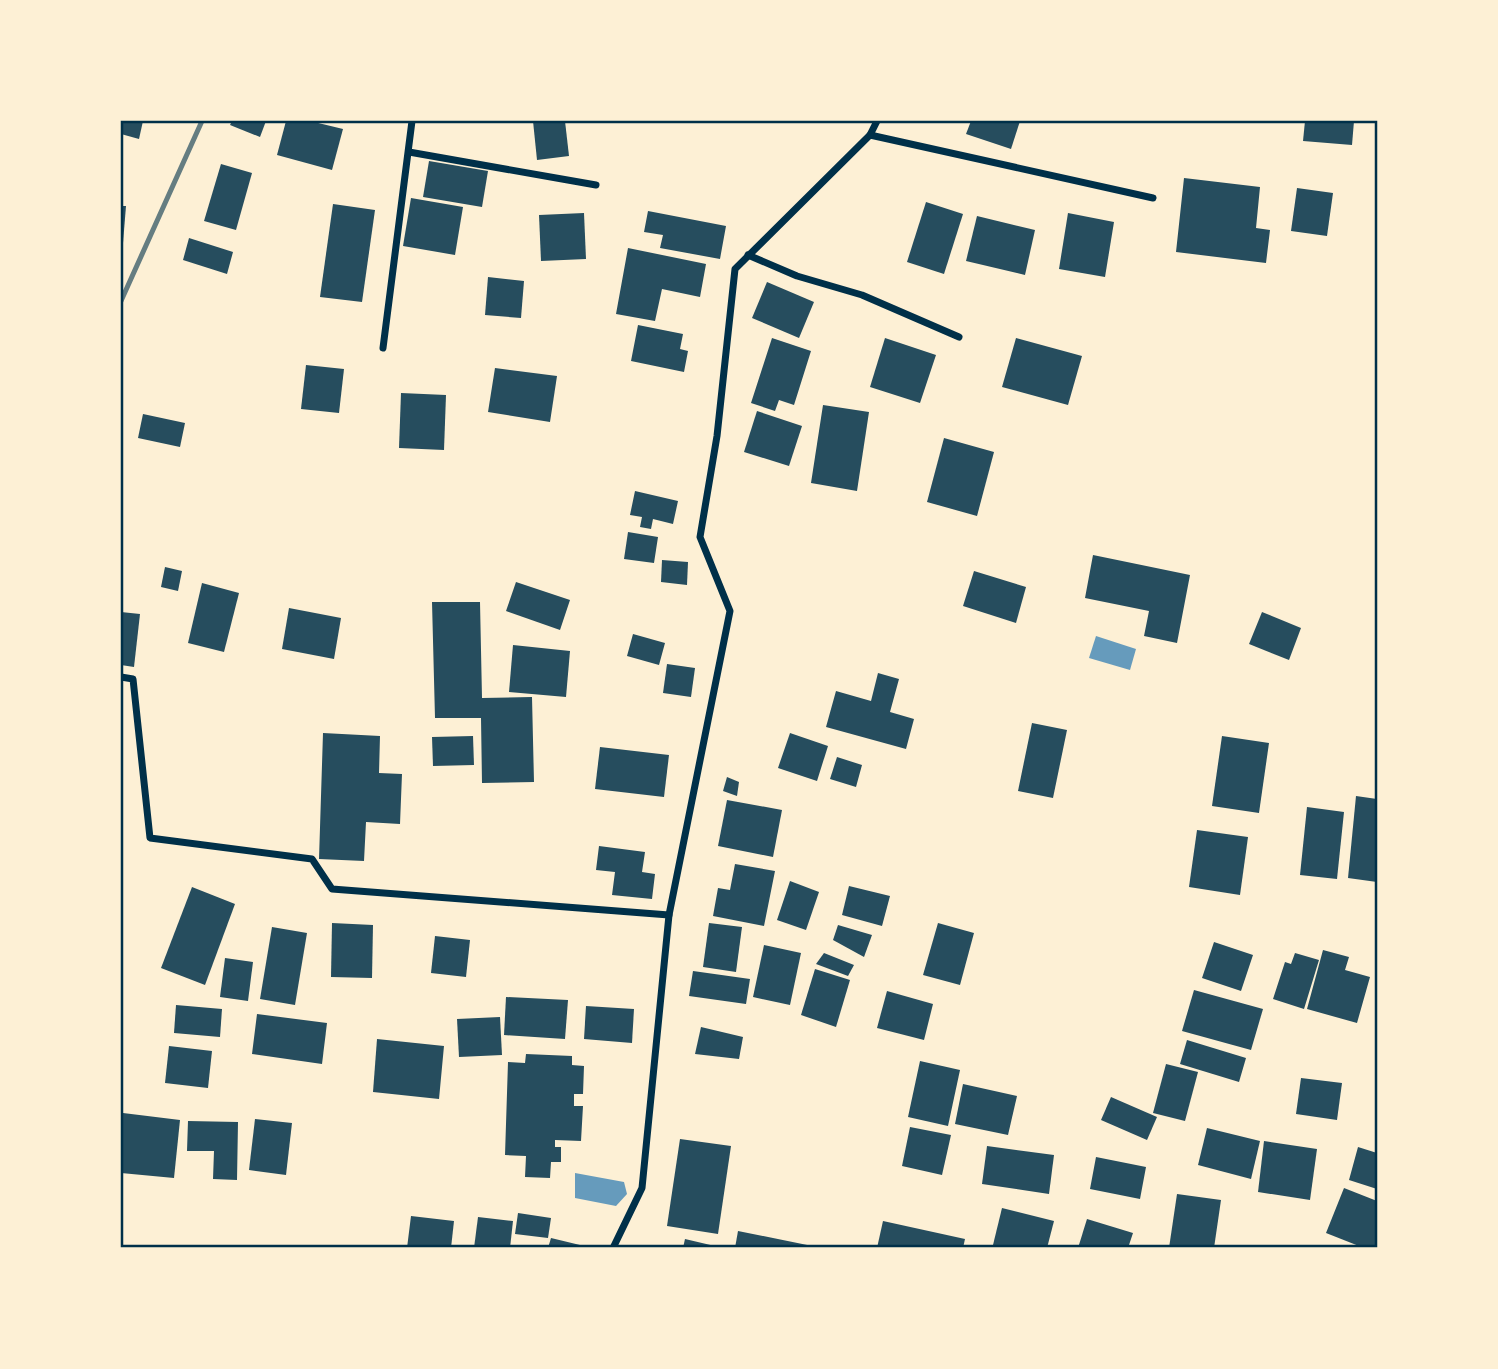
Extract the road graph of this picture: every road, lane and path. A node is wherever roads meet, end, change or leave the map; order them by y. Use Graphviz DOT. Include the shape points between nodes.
graph roads {
  1 [pos="412,121"];
  2 [pos="877,121"];
  3 [pos="870,135"];
  4 [pos="409,152"];
  5 [pos="597,184"];
  6 [pos="1153,198"];
  7 [pos="748,255"];
  8 [pos="959,337"];
  9 [pos="383,348"];
  10 [pos="121,677"];
  11 [pos="669,915"];
  12 [pos="613,1248"];
  1 -- 4 [label="street"];
  2 -- 3 [label="street"];
  3 -- 6 [label="street"];
  3 -- 7 [label="street"];
  4 -- 5 [label="street"];
  4 -- 9 [label="street"];
  7 -- 8 [label="street" via="797,276 862,295"];
  7 -- 11 [label="street" via="735,270 717,436 700,537 730,611"];
  10 -- 11 [label="street" via="133,679 150,838 312,859 332,889"];
  11 -- 12 [label="street" via="642,1188"];
}
